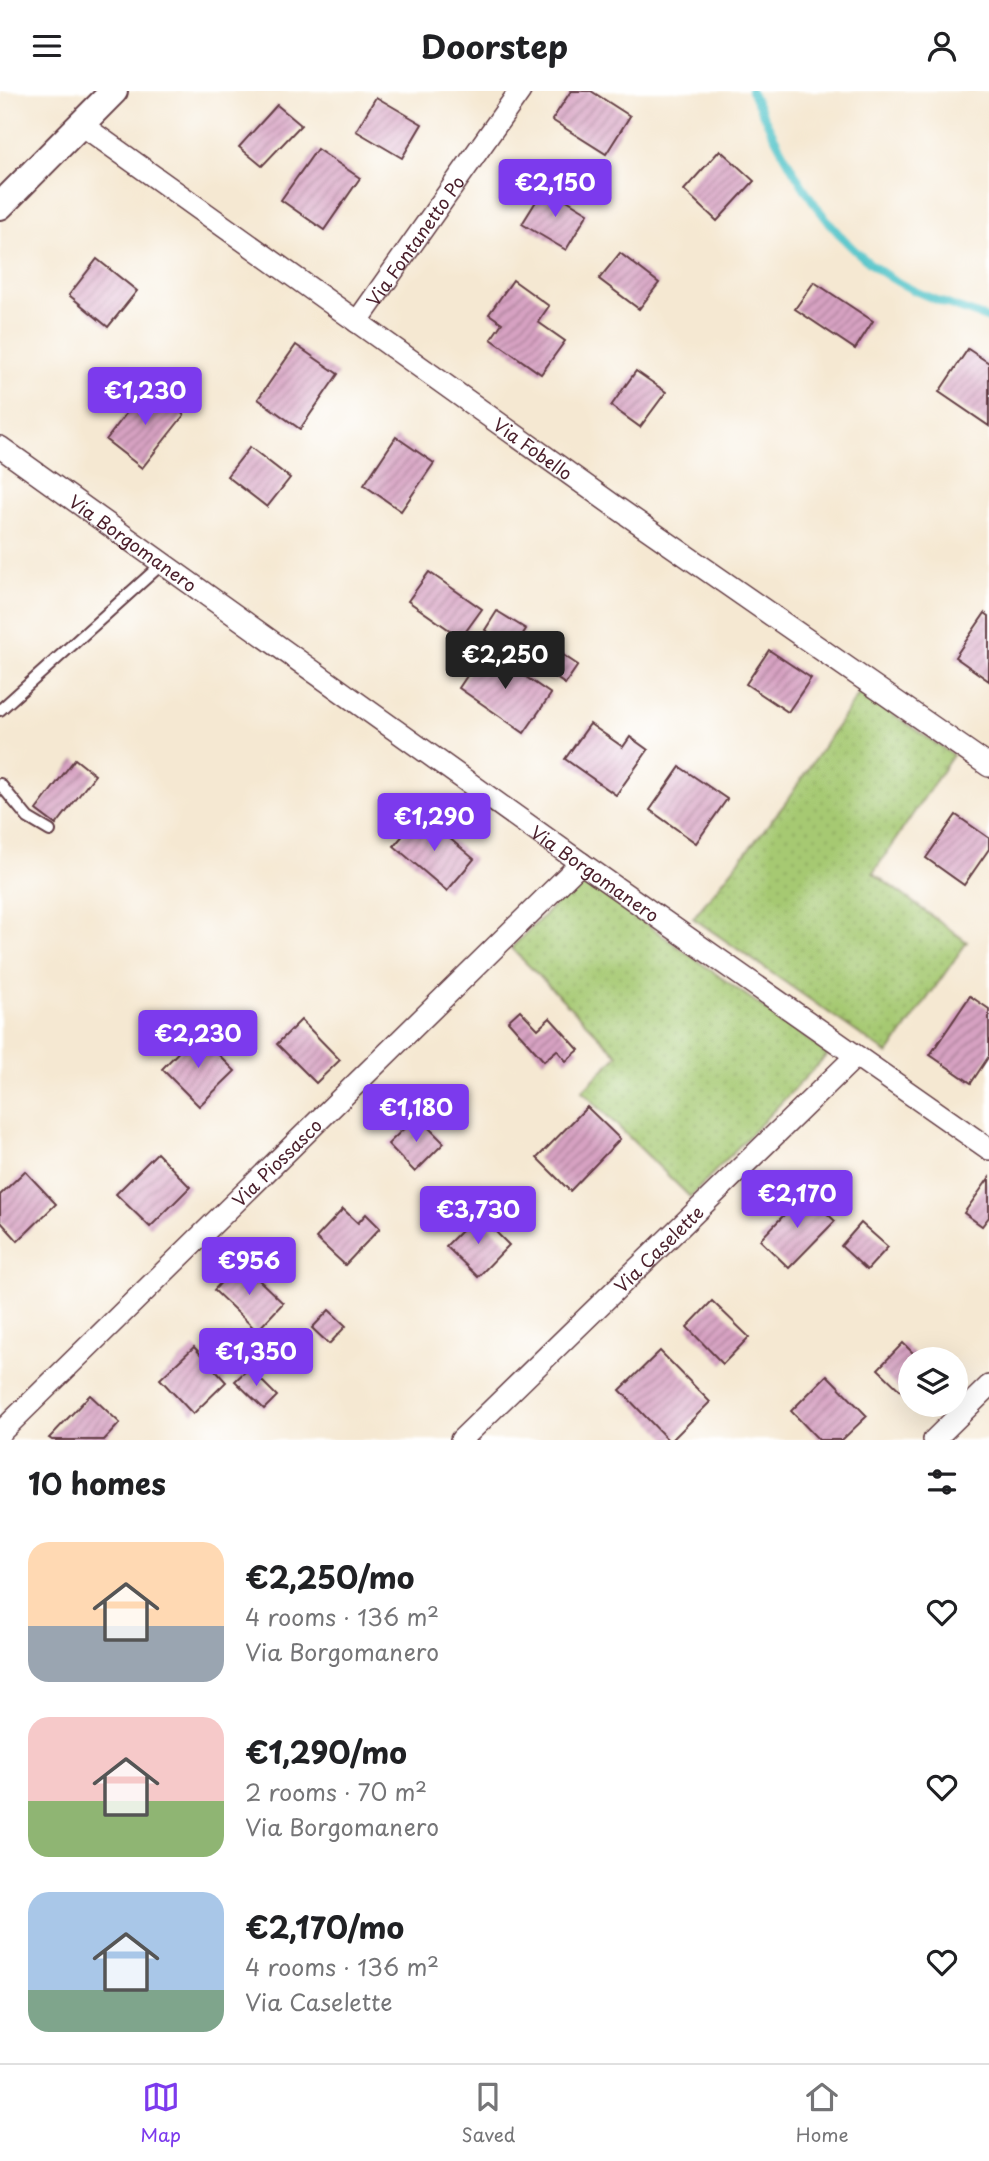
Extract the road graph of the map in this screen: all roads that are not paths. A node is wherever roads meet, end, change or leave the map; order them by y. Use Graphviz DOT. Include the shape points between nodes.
graph roads {
  1 [pos="114,91"];
  2 [pos="520,91"];
  3 [pos="82,125"];
  4 [pos="0,206"];
  5 [pos="356,322"];
  6 [pos="0,447"];
  7 [pos="163,563"];
  8 [pos="0,710"];
  9 [pos="989,766"];
  10 [pos="0,784"];
  11 [pos="50,831"];
  12 [pos="581,863"];
  13 [pos="855,1057"];
  14 [pos="989,1149"];
  15 [pos="989,1386"];
  16 [pos="0,1433"];
  17 [pos="461,1440"];
  18 [pos="934,1440"];
  1 -- 3 [label="street"];
  2 -- 5 [label="street, Via Fontanetto Po"];
  3 -- 4 [label="street"];
  3 -- 5 [label="street, Via Fobello"];
  5 -- 9 [label="street, Via Fobello"];
  6 -- 7 [label="street, Via Borgomanero"];
  7 -- 8 [label="lane"];
  7 -- 12 [label="street, Via Borgomanero"];
  10 -- 11 [label="lane" via="28,818"];
  12 -- 13 [label="street, Via Borgomanero"];
  12 -- 16 [label="street, Via Piossasco"];
  13 -- 14 [label="street, Via Borgomanero"];
  13 -- 17 [label="street, Via Caselette"];
  15 -- 18 [label="street"];
}
